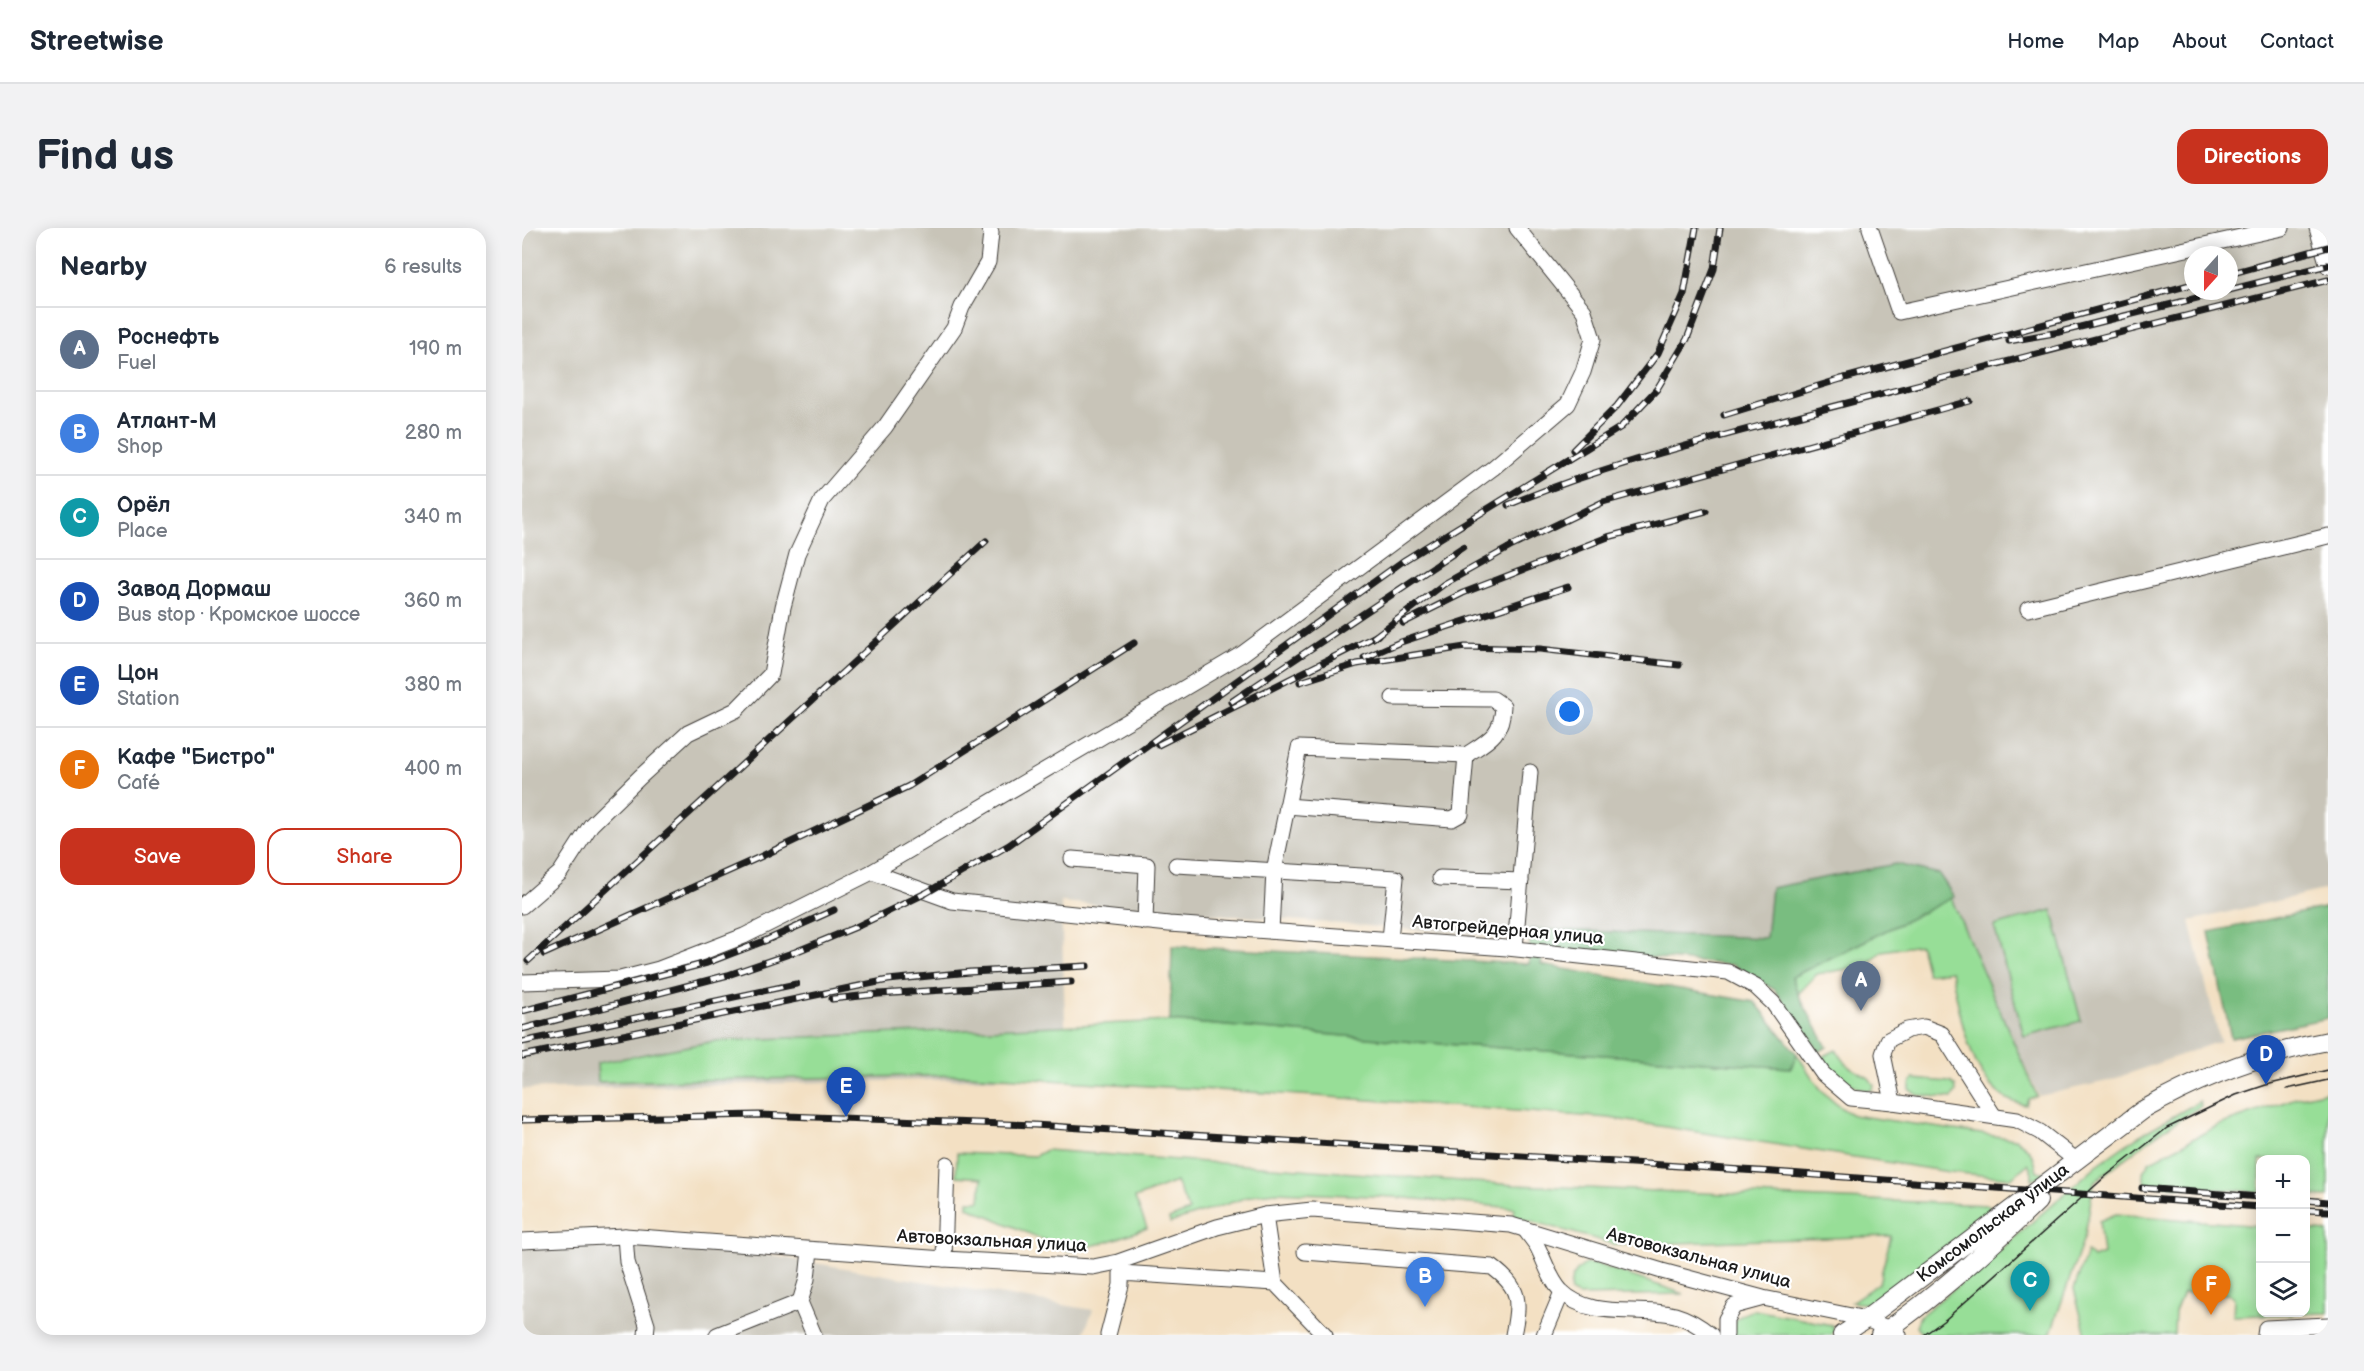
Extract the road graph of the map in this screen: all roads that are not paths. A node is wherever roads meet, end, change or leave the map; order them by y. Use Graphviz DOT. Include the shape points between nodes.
graph roads {
  1 [pos="989,228"];
  2 [pos="1517,228"];
  3 [pos="1870,228"];
  4 [pos="2282,228"];
  5 [pos="2322,235"];
  6 [pos="2328,266"];
  7 [pos="2328,536"];
  8 [pos="2028,609"];
  9 [pos="1393,698"];
  10 [pos="1466,755"];
  11 [pos="1530,772"];
  12 [pos="1287,806"];
  13 [pos="1072,859"];
  14 [pos="1176,864"];
  15 [pos="1274,871"];
  16 [pos="872,872"];
  17 [pos="1440,878"];
  18 [pos="1521,881"];
  19 [pos="522,906"];
  20 [pos="1145,922"];
  21 [pos="1271,931"];
  22 [pos="1390,939"];
  23 [pos="1515,948"];
  24 [pos="522,982"];
  25 [pos="2328,1041"];
  26 [pos="1893,1101"];
  27 [pos="1994,1116"];
  28 [pos="2077,1161"];
  29 [pos="947,1164"];
  30 [pos="1265,1215"];
  31 [pos="1524,1228"];
  32 [pos="626,1236"];
  33 [pos="522,1241"];
  34 [pos="810,1250"];
  35 [pos="1305,1252"];
  36 [pos="944,1259"];
  37 [pos="1119,1267"];
  38 [pos="1275,1283"];
  39 [pos="1562,1292"];
  40 [pos="1763,1298"];
  41 [pos="800,1302"];
  42 [pos="1866,1319"];
  43 [pos="2328,1325"];
  44 [pos="1889,1333"];
  45 [pos="646,1335"];
  46 [pos="717,1335"];
  47 [pos="814,1335"];
  48 [pos="1108,1335"];
  49 [pos="1325,1335"];
  50 [pos="1514,1335"];
  51 [pos="1544,1335"];
  52 [pos="1711,1335"];
  53 [pos="1726,1335"];
  54 [pos="1842,1335"];
  55 [pos="2265,1335"];
  1 -- 19 [label="street" via="988,262 954,328 885,427 822,500 797,554 771,674 736,710 688,733 640,777 591,825 560,873"];
  2 -- 16 [label="street" via="1584,311 1593,339 1568,404 1493,468 1242,654"];
  3 -- 4 [label="street" via="1899,312"];
  5 -- 6 [label="street"];
  7 -- 8 [label="street"];
  9 -- 10 [label="street" via="1493,699 1503,706 1502,724 1490,740"];
  10 -- 12 [label="street" via="1299,748"];
  10 -- 12 [label="street" via="1461,814 1452,819"];
  11 -- 18 [label="street"];
  12 -- 15 [label="street"];
  13 -- 20 [label="street" via="1147,865"];
  14 -- 15 [label="street"];
  15 -- 21 [label="street"];
  15 -- 22 [label="street" via="1396,878"];
  16 -- 20 [label="street, Автогрейдерная улица" via="952,901"];
  16 -- 24 [label="street" via="744,936 659,969 620,979"];
  17 -- 18 [label="street"];
  18 -- 23 [label="street"];
  20 -- 21 [label="street, Автогрейдерная улица"];
  21 -- 22 [label="street, Автогрейдерная улица"];
  22 -- 23 [label="street, Автогрейдерная улица"];
  23 -- 26 [label="street, Автогрейдерная улица" via="1728,972 1756,987 1773,1003 1823,1074 1851,1098"];
  25 -- 28 [label="main road" via="2224,1069 2186,1086 2110,1133"];
  26 -- 27 [label="street, Автогрейдерная улица"];
  26 -- 27 [label="street" via="1883,1054 1888,1040 1924,1027 1942,1034"];
  27 -- 28 [label="street, Автогрейдерная улица" via="2017,1120 2040,1132"];
  28 -- 42 [label="main road, Комсомольская улица"];
  28 -- 44 [label="main road, Комсомольская улица" via="2002,1237"];
  29 -- 36 [label="street"];
  30 -- 31 [label="street, Автовокзальная улица" via="1312,1210"];
  30 -- 37 [label="street, Автовокзальная улица" via="1217,1227"];
  30 -- 38 [label="street"];
  31 -- 39 [label="street"];
  31 -- 40 [label="street, Автовокзальная улица"];
  32 -- 33 [label="street, Автовокзальная улица"];
  32 -- 34 [label="street, Автовокзальная улица"];
  32 -- 45 [label="street" via="627,1262 647,1325"];
  34 -- 36 [label="street, Автовокзальная улица"];
  34 -- 41 [label="street"];
  35 -- 50 [label="street" via="1492,1267 1508,1278 1517,1293"];
  36 -- 37 [label="street, Автовокзальная улица"];
  37 -- 38 [label="street"];
  37 -- 48 [label="street" via="1121,1285"];
  38 -- 49 [label="street"];
  39 -- 51 [label="street"];
  39 -- 52 [label="street" via="1597,1309 1674,1315 1697,1323"];
  40 -- 42 [label="street, Автовокзальная улица"];
  40 -- 53 [label="street" via="1734,1306 1726,1319"];
  41 -- 46 [label="street"];
  41 -- 47 [label="street"];
  42 -- 44 [label="street, Автовокзальная улица"];
  42 -- 54 [label="main road, Комсомольская улица"];
  43 -- 55 [label="street" via="2266,1328"];
}
